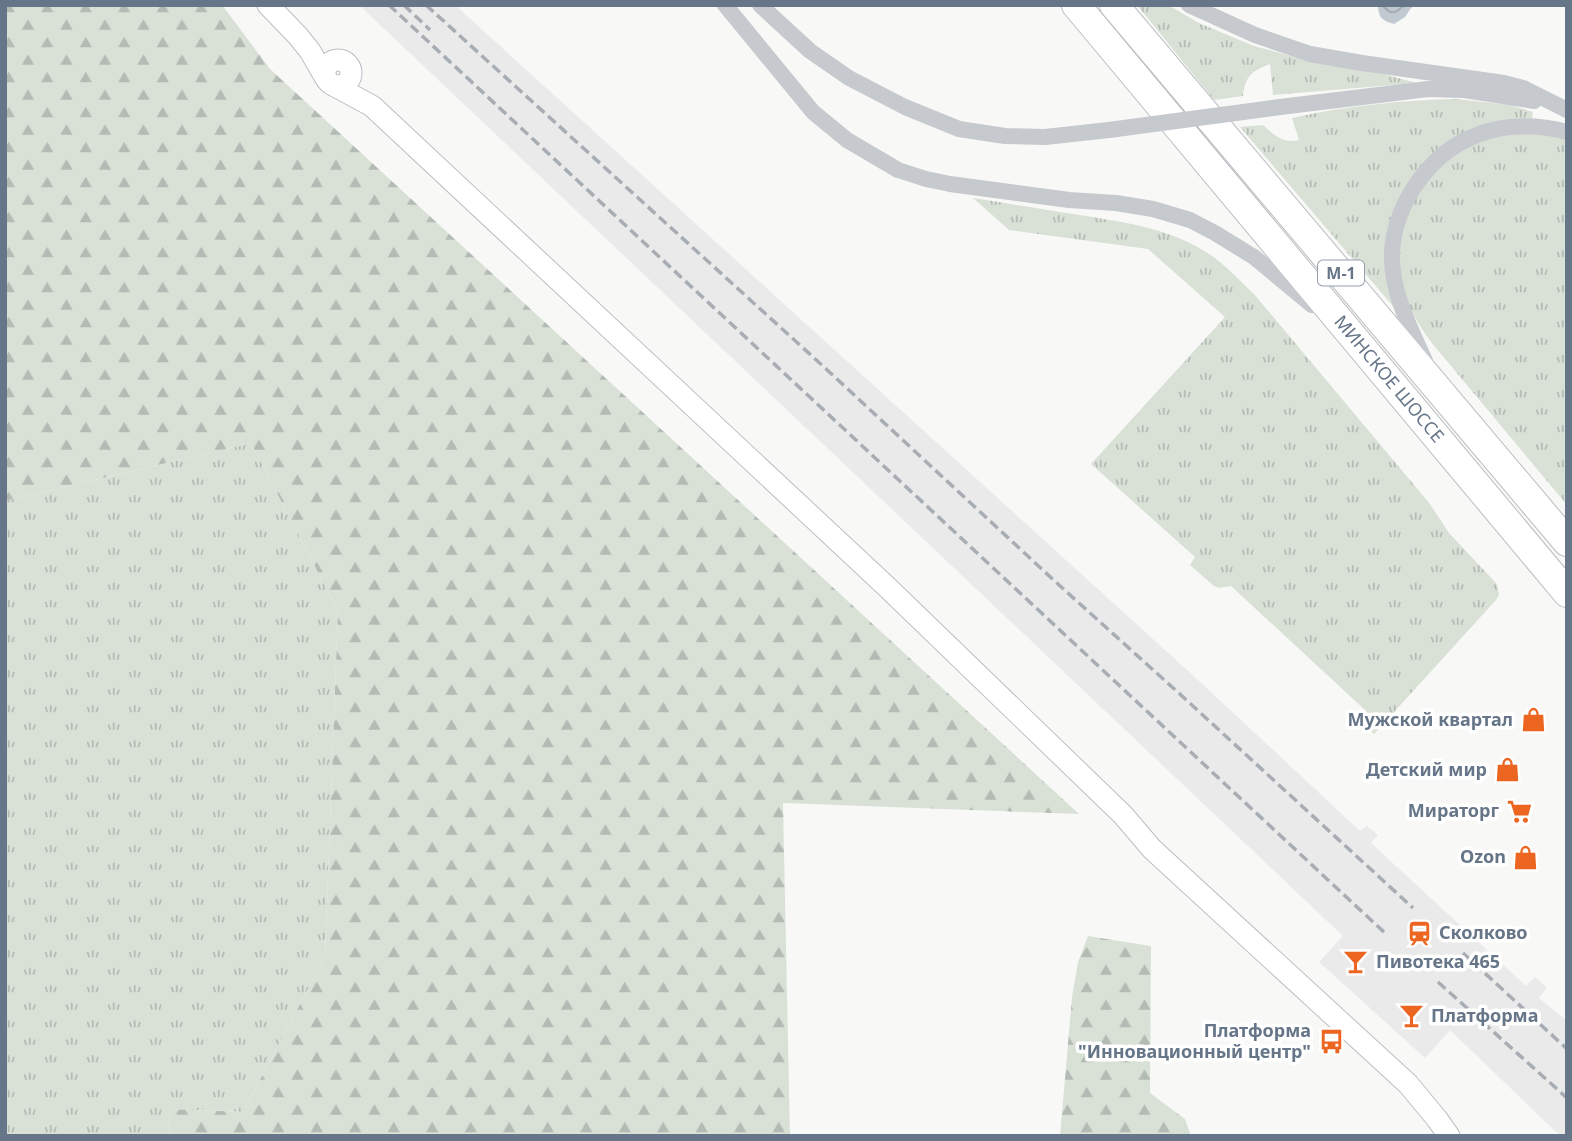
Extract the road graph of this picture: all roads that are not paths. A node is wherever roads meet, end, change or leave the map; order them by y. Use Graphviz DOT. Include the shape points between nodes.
graph roads {
  1 [pos="268,5"];
  2 [pos="725,5"];
  3 [pos="760,5"];
  4 [pos="1076,5"];
  5 [pos="1114,5"];
  6 [pos="1189,5"];
  7 [pos="298,36"];
  8 [pos="346,64"];
  9 [pos="330,81"];
  10 [pos="372,106"];
  11 [pos="1560,107"];
  12 [pos="1567,132"];
  13 [pos="1375,363"];
  14 [pos="1440,391"];
  15 [pos="1567,542"];
  16 [pos="1567,593"];
  17 [pos="1443,1127"];
  1 -- 7 [label="street"];
  2 -- 13 [label="street" via="813,112 847,140 898,170 950,184 1116,203 1190,220 1254,257"];
  3 -- 11 [label="street, bridge" via="810,51 849,78 959,129 1005,136 1109,130 1428,89 1489,93"];
  4 -- 13 [label="highway, МИНСКОЕ ШОССЕ / М-1"];
  5 -- 14 [label="highway, МИНСКОЕ ШОССЕ / М-1"];
  6 -- 11 [label="street" via="1310,54 1504,83"];
  7 -- 8 [label="street"];
  7 -- 9 [label="street"];
  8 -- 9 [label="street" via="348,82"];
  8 -- 10 [label="street"];
  9 -- 10 [label="street"];
  10 -- 17 [label="street" via="887,587 1123,815 1152,849 1408,1084"];
  12 -- 14 [label="street" via="1516,127 1468,139 1432,164 1406,201 1393,240 1393,276 1407,320"];
  13 -- 16 [label="highway, МИНСКОЕ ШОССЕ / М-1"];
  14 -- 15 [label="highway, МИНСКОЕ ШОССЕ / М-1"];
}
